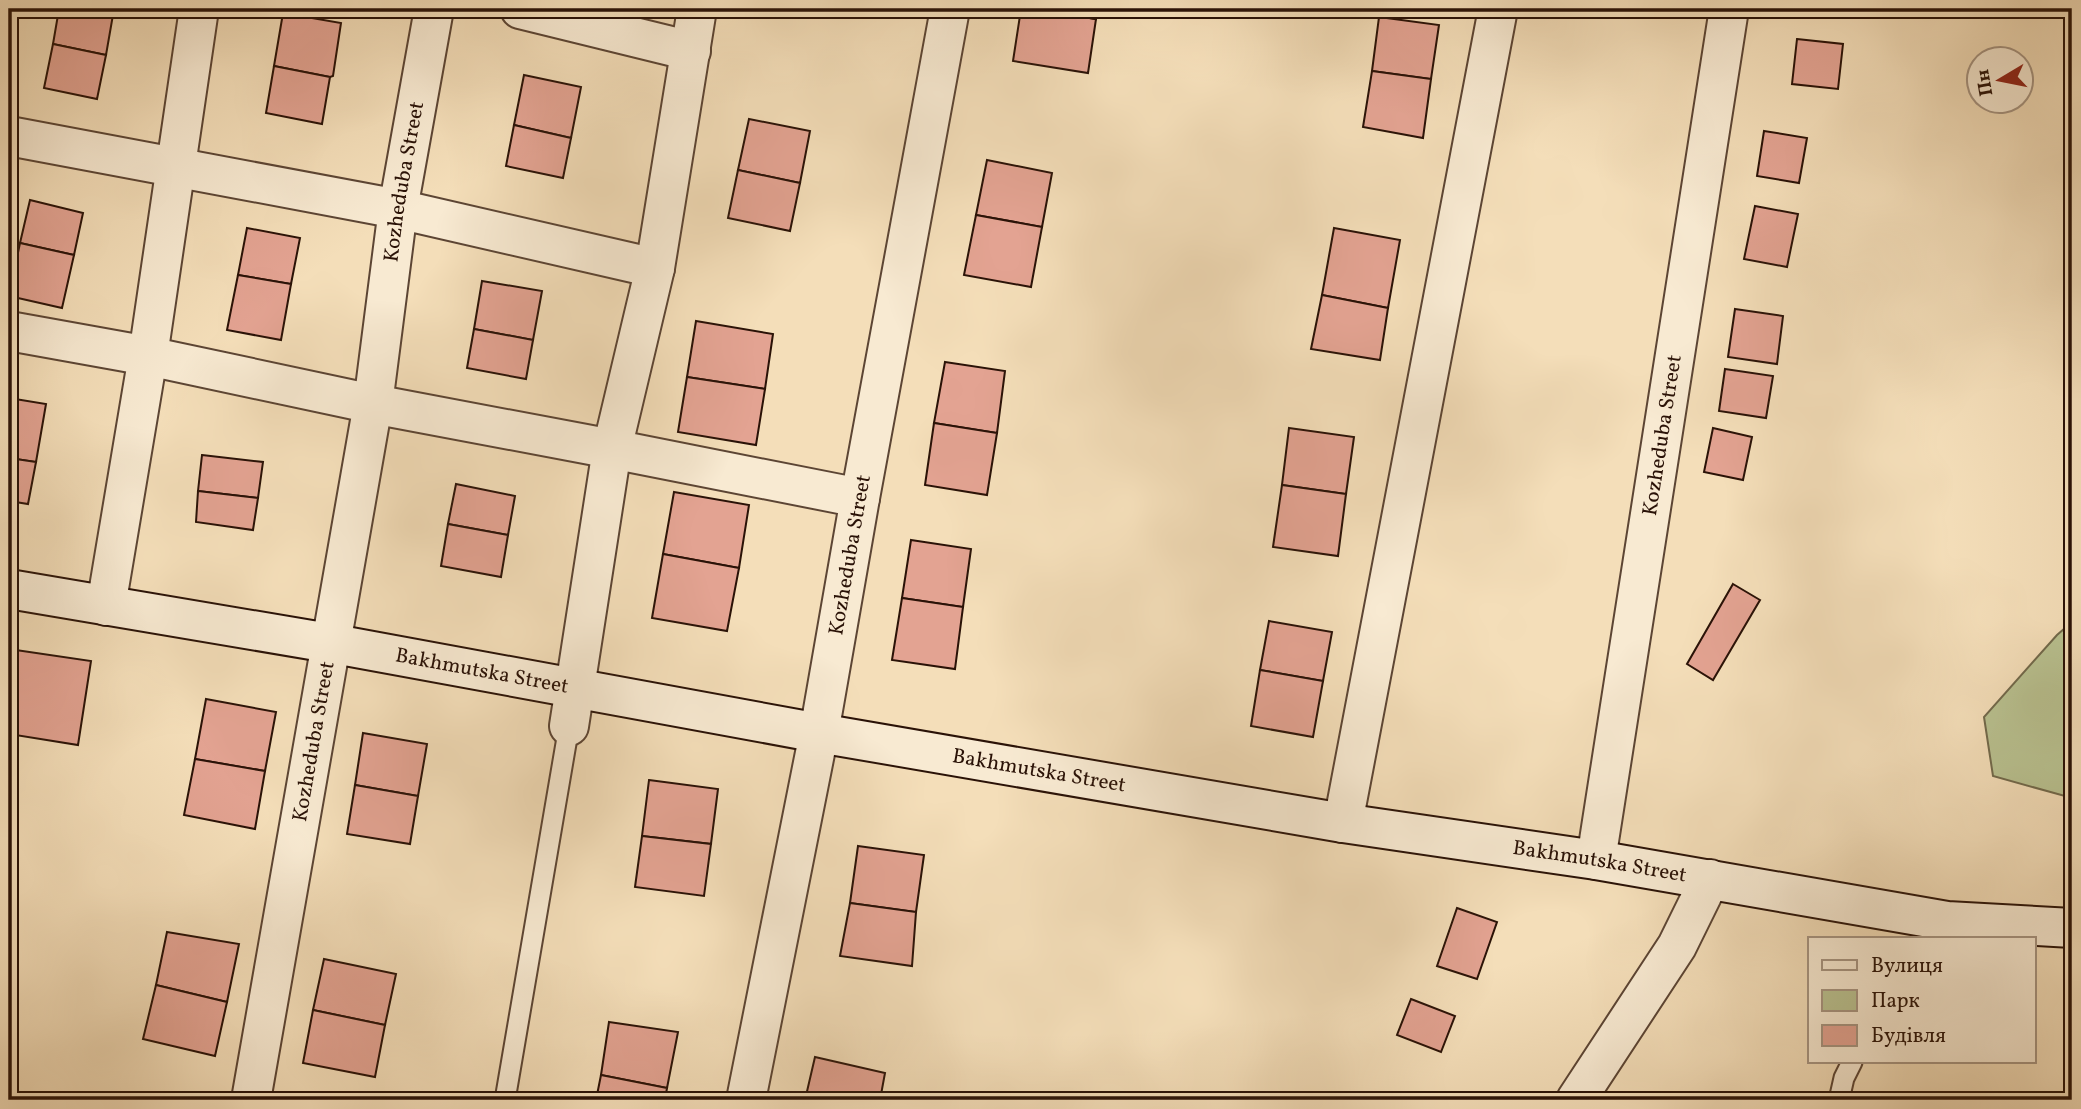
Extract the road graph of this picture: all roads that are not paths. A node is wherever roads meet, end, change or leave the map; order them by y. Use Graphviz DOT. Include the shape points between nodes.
graph roads {
  1 [pos="199,9"];
  2 [pos="434,9"];
  3 [pos="520,9"];
  4 [pos="697,9"];
  5 [pos="950,9"];
  6 [pos="1498,9"];
  7 [pos="1729,9"];
  8 [pos="691,51"];
  9 [pos="9,136"];
  10 [pos="176,167"];
  11 [pos="398,209"];
  12 [pos="655,268"];
  13 [pos="9,331"];
  14 [pos="148,356"];
  15 [pos="373,404"];
  16 [pos="612,449"];
  17 [pos="860,498"];
  18 [pos="9,589"];
  19 [pos="106,606"];
  20 [pos="330,643"];
  21 [pos="571,707"];
  22 [pos="819,733"];
  23 [pos="1343,823"];
  24 [pos="1596,860"];
  25 [pos="1710,880"];
  26 [pos="2072,928"];
  27 [pos="1940,930"];
  28 [pos="1851,1064"];
  29 [pos="251,1100"];
  30 [pos="505,1100"];
  31 [pos="746,1100"];
  32 [pos="1576,1100"];
  33 [pos="1839,1100"];
  1 -- 10 [label="street"];
  2 -- 11 [label="street, Kozheduba Street"];
  3 -- 8 [label="street"];
  4 -- 8 [label="street"];
  5 -- 17 [label="street, Kozheduba Street"];
  6 -- 23 [label="street"];
  7 -- 24 [label="street, Kozheduba Street"];
  8 -- 12 [label="street"];
  9 -- 10 [label="street"];
  10 -- 11 [label="street"];
  10 -- 14 [label="street"];
  11 -- 12 [label="street"];
  11 -- 15 [label="street, Kozheduba Street"];
  12 -- 16 [label="street"];
  13 -- 14 [label="street"];
  14 -- 15 [label="street"];
  14 -- 19 [label="street"];
  15 -- 16 [label="street"];
  15 -- 20 [label="street, Kozheduba Street"];
  16 -- 17 [label="street"];
  16 -- 21 [label="street"];
  17 -- 22 [label="street, Kozheduba Street"];
  18 -- 19 [label="street, Bakhmutska Street"];
  19 -- 20 [label="street, Bakhmutska Street"];
  20 -- 21 [label="street, Bakhmutska Street"];
  20 -- 29 [label="street, Kozheduba Street"];
  21 -- 22 [label="street, Bakhmutska Street"];
  21 -- 30 [label="lane"];
  22 -- 23 [label="street, Bakhmutska Street"];
  22 -- 31 [label="street, Kozheduba Street"];
  23 -- 24 [label="street, Bakhmutska Street"];
  24 -- 25 [label="street, Bakhmutska Street"];
  25 -- 27 [label="street, Bakhmutska Street"];
  25 -- 32 [label="street" via="1677,946"];
  26 -- 27 [label="street, Bakhmutska Street"];
  28 -- 33 [label="lane"];
}
